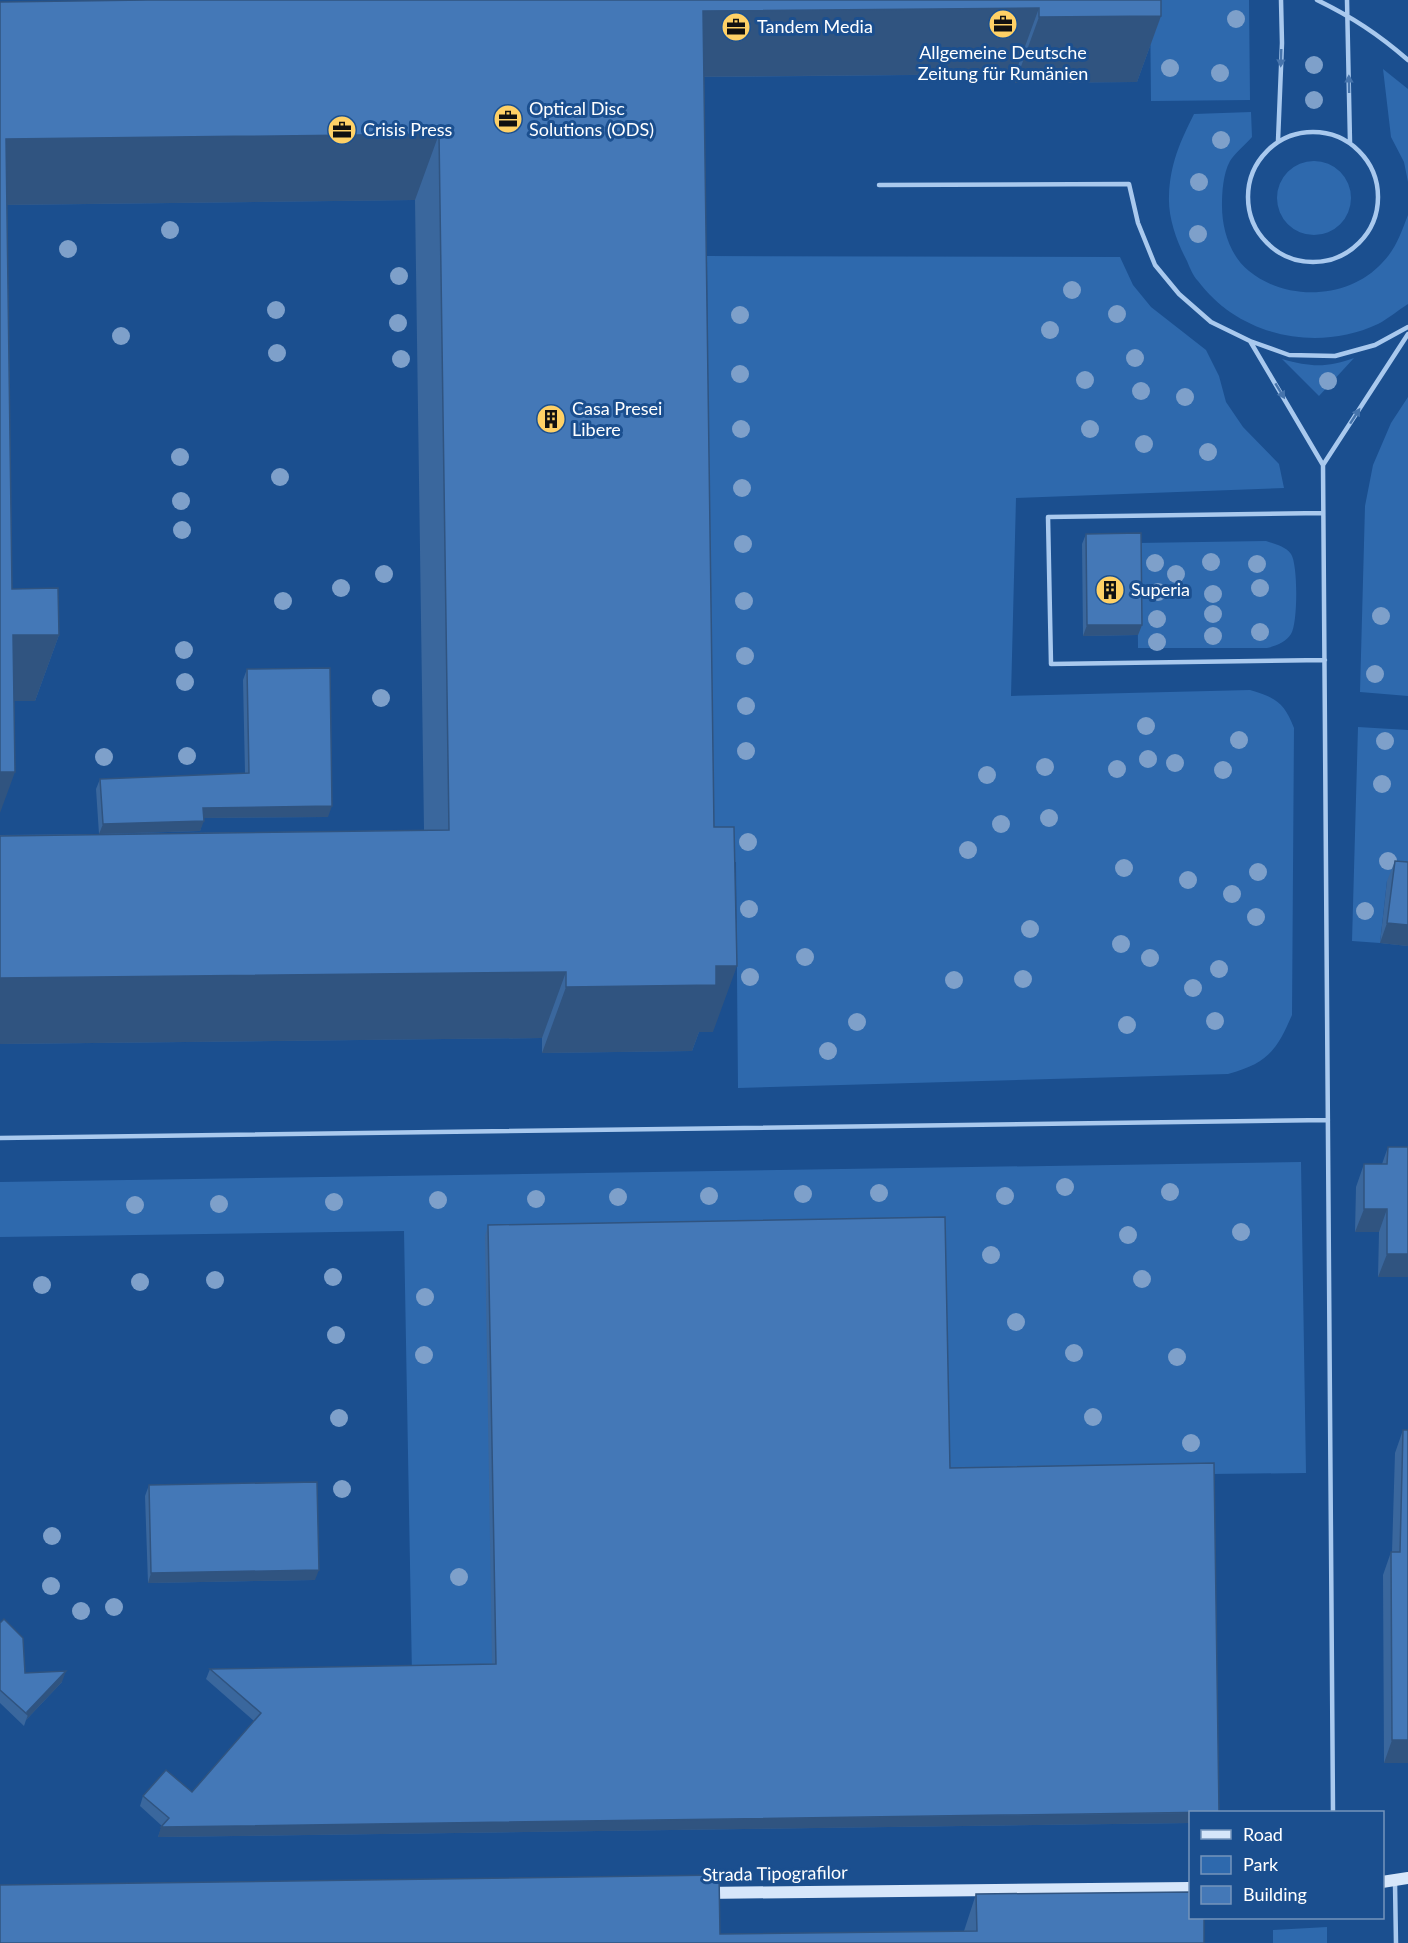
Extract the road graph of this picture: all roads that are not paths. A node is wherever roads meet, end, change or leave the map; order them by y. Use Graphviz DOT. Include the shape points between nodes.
graph roads {
  1 [pos="1281,0"];
  2 [pos="1317,0"];
  3 [pos="1347,0"];
  4 [pos="1348,14"];
  5 [pos="1408,60"];
  6 [pos="1278,141"];
  7 [pos="1350,142"];
  8 [pos="879,185"];
  9 [pos="1408,327"];
  10 [pos="1408,334"];
  11 [pos="1250,341"];
  12 [pos="1323,465"];
  13 [pos="1323,513"];
  14 [pos="1325,660"];
  15 [pos="1328,1120"];
  16 [pos="0,1138"];
  17 [pos="1333,1811"];
  18 [pos="1408,1878"];
  19 [pos="1389,1881"];
  20 [pos="1189,1888"];
  21 [pos="690,1893"];
  22 [pos="1396,1943"];
  1 -- 6 [label="lane, one-way"];
  2 -- 4 [label="lane"];
  3 -- 4 [label="lane"];
  4 -- 5 [label="lane"];
  7 -- 4 [label="lane, one-way"];
  6 -- 7 [label="lane" via="1314,131"];
  6 -- 7 [label="lane" via="1262,155 1252,173 1247,194 1250,214 1258,233 1273,248 1291,259 1312,263 1332,260 1352,250 1376,217 1376,175 1366,157"];
  8 -- 11 [label="lane" via="1129,184 1138,223 1155,265 1179,294 1211,322"];
  9 -- 11 [label="lane" via="1374,345 1335,356 1289,354"];
  12 -- 10 [label="lane, one-way"];
  11 -- 12 [label="lane, one-way"];
  12 -- 13 [label="lane"];
  13 -- 14 [label="lane"];
  13 -- 14 [label="lane" via="1048,517 1051,664"];
  14 -- 15 [label="lane"];
  15 -- 16 [label="lane"];
  15 -- 17 [label="lane"];
  18 -- 19 [label="street"];
  19 -- 22 [label="lane"];
  20 -- 21 [label="street, Strada Tipografilor"];
}
